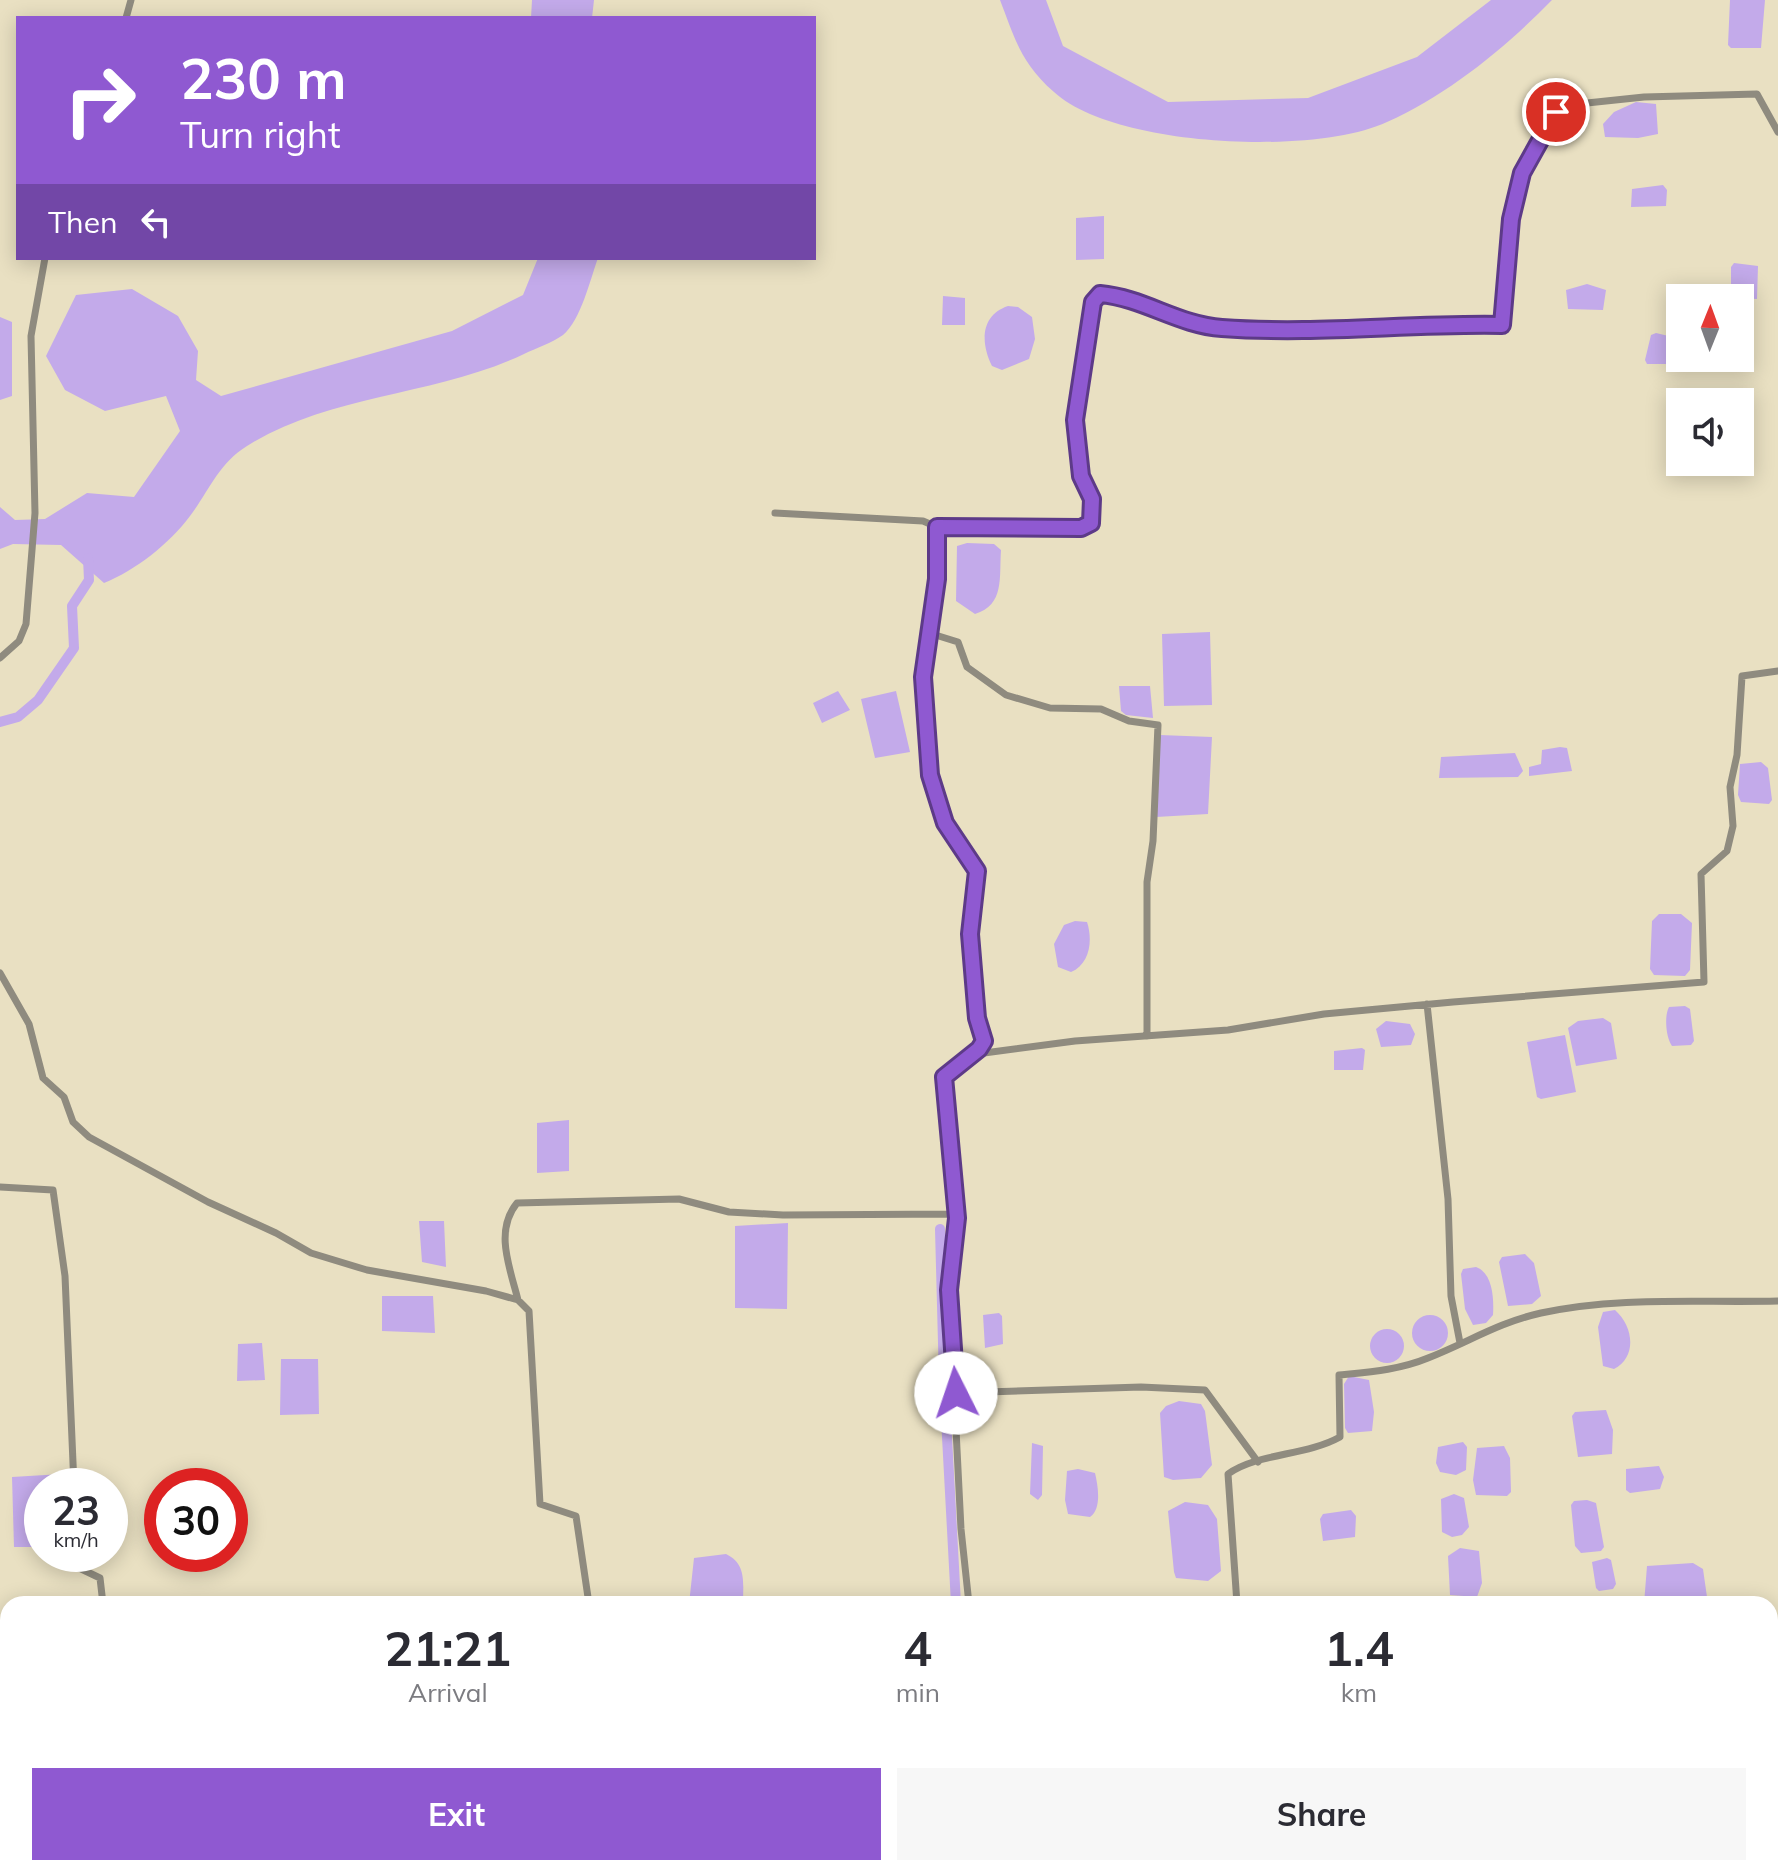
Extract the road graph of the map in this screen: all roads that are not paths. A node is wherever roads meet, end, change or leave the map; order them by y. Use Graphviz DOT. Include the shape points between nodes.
graph roads {
  1 [pos="1778,132"];
  2 [pos="45,260"];
  3 [pos="775,513"];
  4 [pos="937,527"];
  5 [pos="929,633"];
  6 [pos="0,658"];
  7 [pos="1778,671"];
  8 [pos="0,973"];
  9 [pos="1427,1004"];
  10 [pos="1147,1036"];
  11 [pos="969,1055"];
  12 [pos="0,1187"];
  13 [pos="956,1214"];
  14 [pos="518,1300"];
  15 [pos="1778,1301"];
  16 [pos="1460,1343"];
  17 [pos="956,1393"];
  18 [pos="1258,1462"];
  19 [pos="73,1468"];
  20 [pos="88,1572"];
  21 [pos="102,1596"];
  22 [pos="588,1596"];
  23 [pos="968,1596"];
  24 [pos="1236,1596"];
  1 -- 4 [label="street" via="1757,94 1644,97 1568,105 1556,112 1522,173 1511,219 1502,325 1219,328 1176,319 1123,296 1100,294 1093,302 1075,420 1081,476 1092,499 1091,523 1081,528"];
  2 -- 6 [label="street" via="31,336 35,513 26,624 19,641"];
  3 -- 4 [label="street" via="923,521"];
  4 -- 5 [label="street"];
  5 -- 10 [label="street" via="958,642 967,667 1006,695 1050,708 1101,709 1158,725 1147,882"];
  5 -- 11 [label="street" via="923,677 930,775 945,823 977,871 970,934 984,1041"];
  7 -- 9 [label="street" via="1742,676 1730,787 1733,826 1727,851 1701,874 1704,982"];
  8 -- 14 [label="street" via="29,1024 43,1078 64,1097 73,1122 89,1137 311,1253 367,1270"];
  9 -- 10 [label="street"];
  9 -- 16 [label="street" via="1448,1199 1451,1296"];
  10 -- 11 [label="street"];
  11 -- 13 [label="street" via="944,1077"];
  12 -- 19 [label="street" via="53,1190 65,1276"];
  13 -- 14 [label="street" via="783,1215 729,1212 679,1199 517,1203 507,1215 504,1247"];
  13 -- 17 [label="street" via="949,1290"];
  14 -- 22 [label="street" via="529,1311 540,1504 576,1516"];
  15 -- 16 [label="street" via="1616,1301 1509,1322"];
  16 -- 18 [label="street" via="1384,1371 1339,1375 1340,1437 1323,1447"];
  17 -- 18 [label="street" via="1205,1390"];
  17 -- 23 [label="street"];
  18 -- 24 [label="street" via="1228,1474"];
  20 -- 21 [label="street" via="100,1578"];
}
